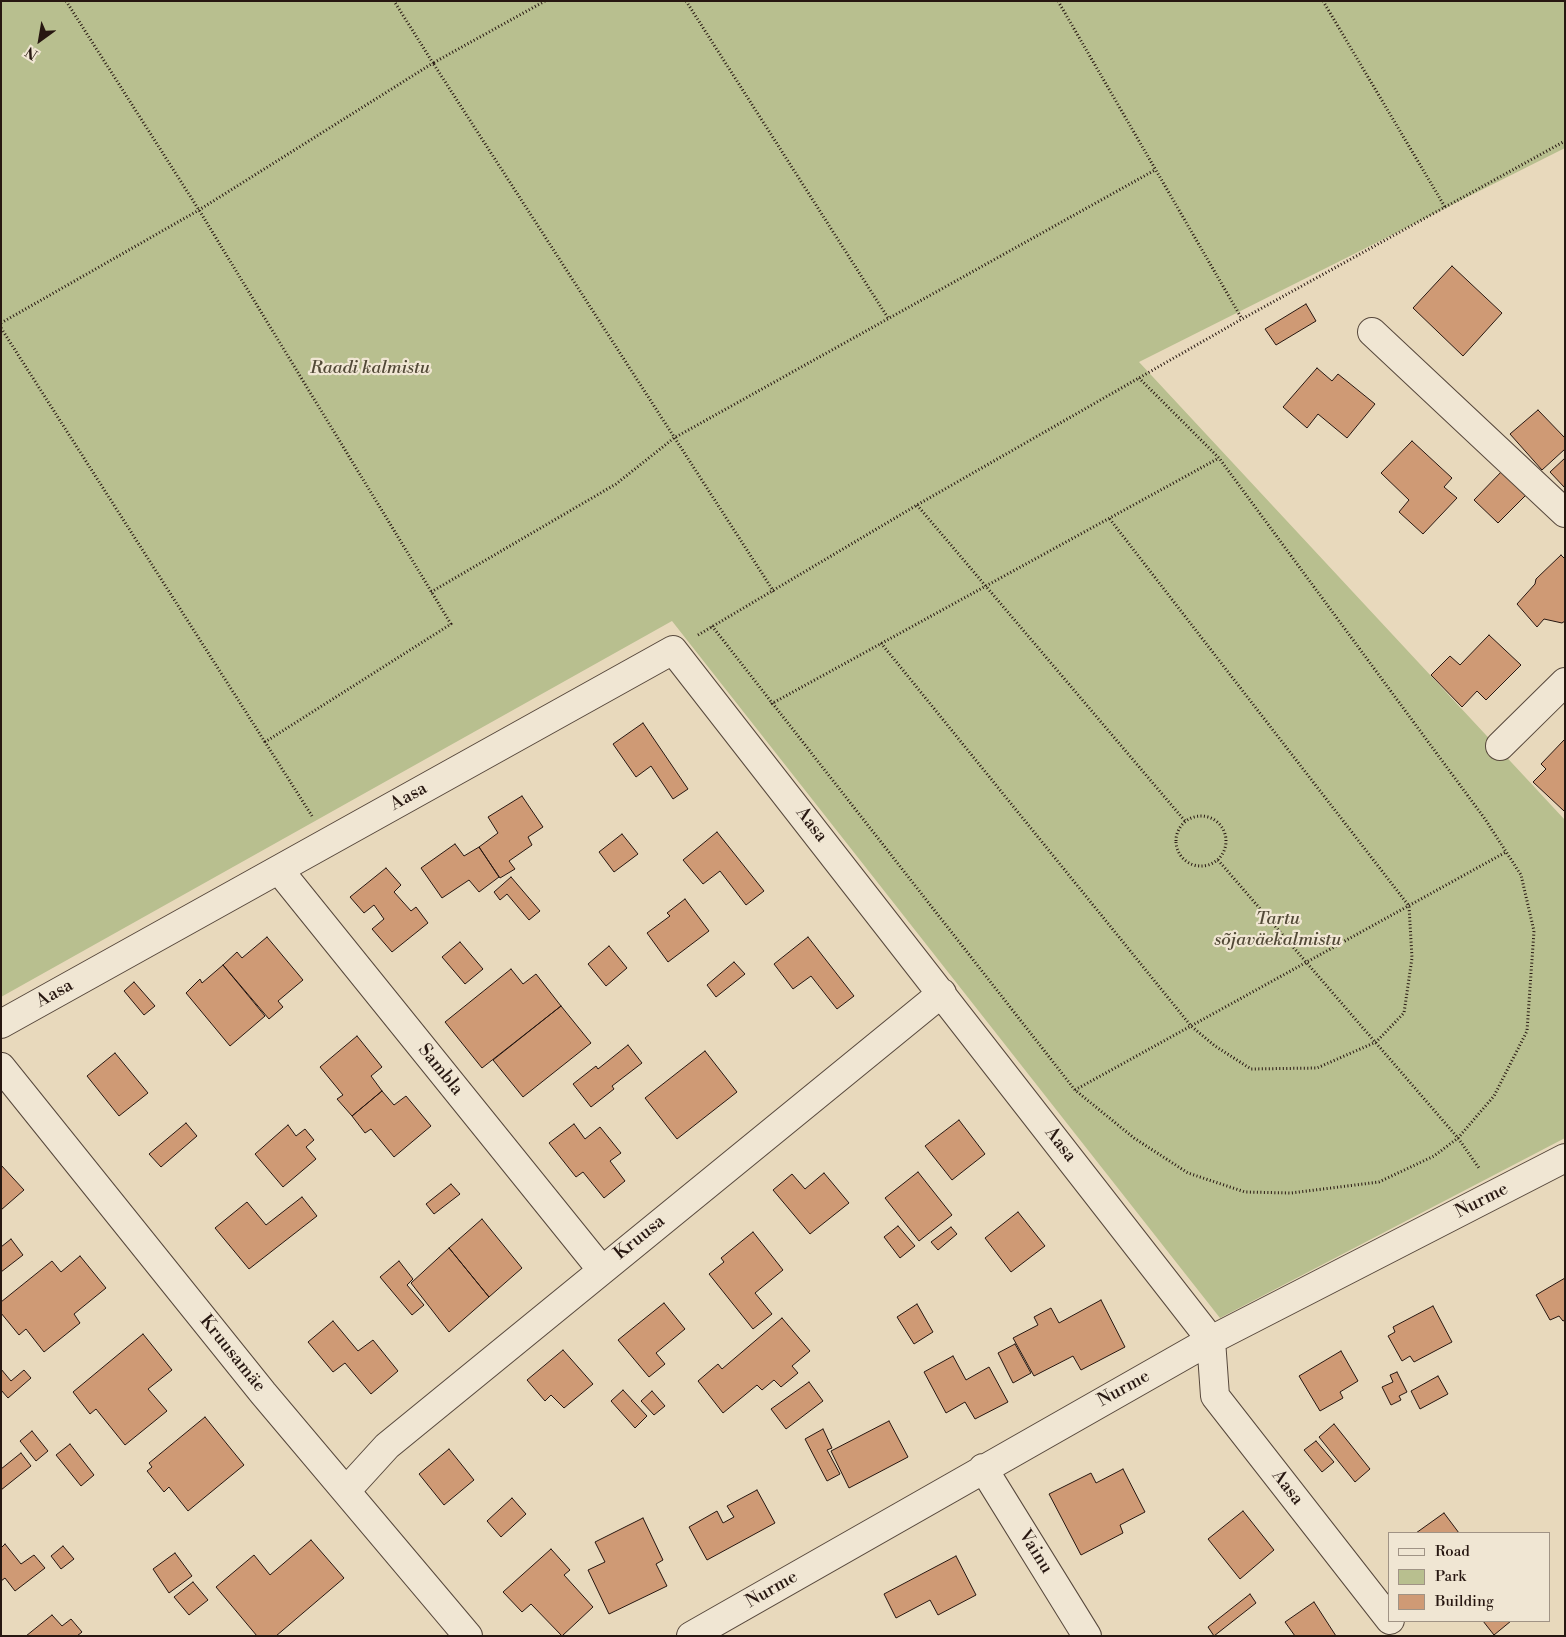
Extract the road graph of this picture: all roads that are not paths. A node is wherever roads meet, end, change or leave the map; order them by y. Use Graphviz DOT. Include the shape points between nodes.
graph roads {
  1 [pos="1372,332"];
  2 [pos="1565,513"];
  3 [pos="1565,682"];
  4 [pos="1500,746"];
  5 [pos="279,870"];
  6 [pos="942,993"];
  7 [pos="1,1024"];
  8 [pos="1,1067"];
  9 [pos="1565,1158"];
  10 [pos="602,1269"];
  11 [pos="1211,1340"];
  12 [pos="983,1468"];
  13 [pos="346,1491"];
  14 [pos="1388,1617"];
  15 [pos="1392,1622"];
  16 [pos="468,1636"];
  17 [pos="691,1636"];
  18 [pos="1087,1636"];
  19 [pos="1402,1636"];
  1 -- 2 [label="street"];
  3 -- 4 [label="street"];
  5 -- 6 [label="street, Aasa" via="673,650"];
  5 -- 7 [label="street, Aasa"];
  5 -- 10 [label="street, Sambla"];
  6 -- 10 [label="street, Kruusa"];
  6 -- 11 [label="street, Aasa"];
  8 -- 13 [label="street, Kruusamäe" via="263,1393"];
  9 -- 11 [label="street, Nurme"];
  10 -- 13 [label="street, Kruusa" via="387,1446"];
  11 -- 12 [label="street, Nurme"];
  11 -- 14 [label="street, Aasa" via="1215,1396"];
  12 -- 17 [label="street, Nurme"];
  12 -- 18 [label="street, Vainu"];
  13 -- 16 [label="street, Kruusamäe"];
  15 -- 19 [label="street, Aasa"];
}
